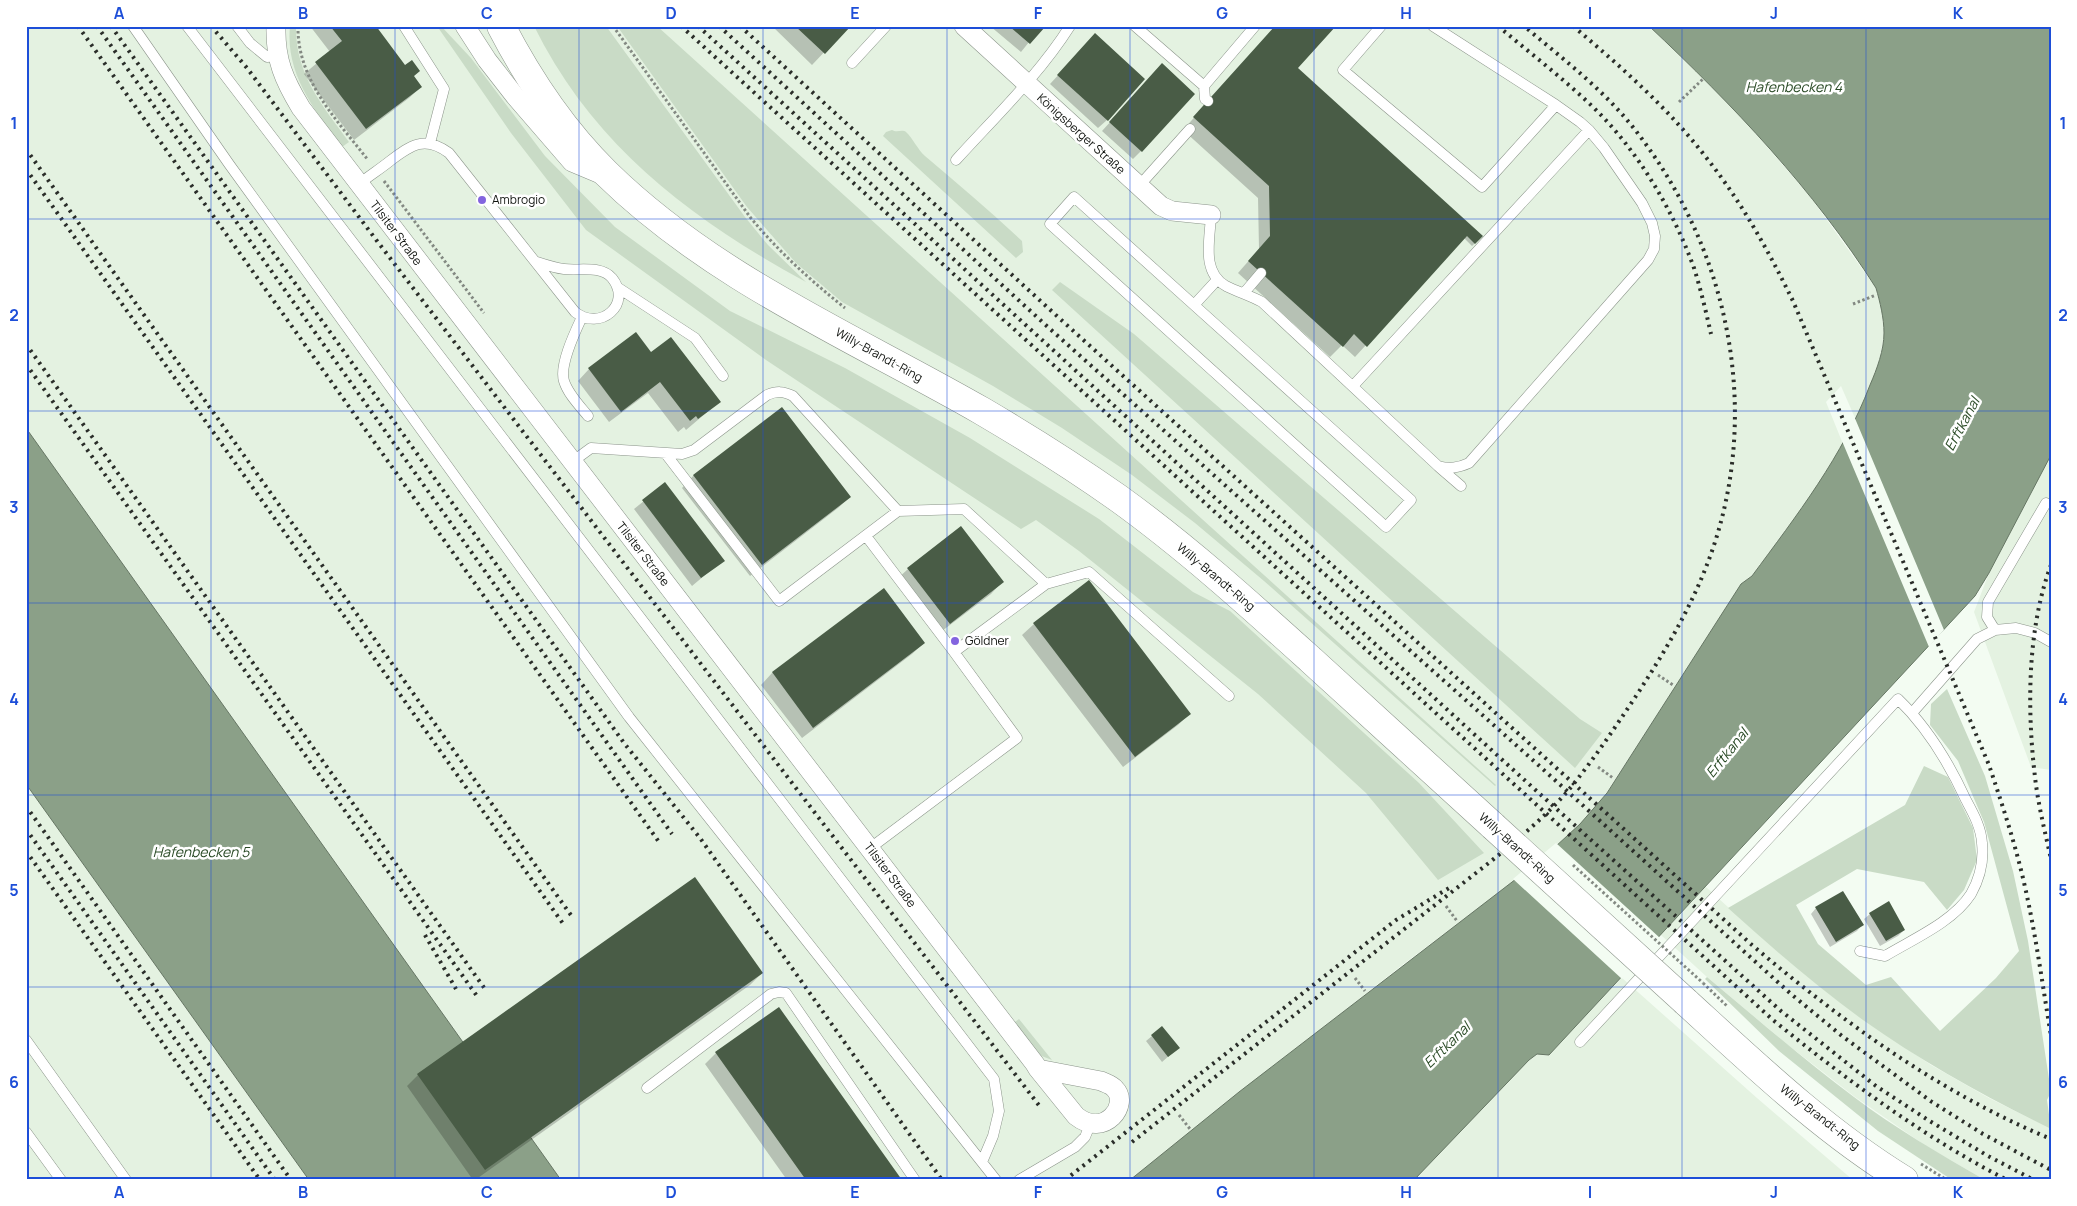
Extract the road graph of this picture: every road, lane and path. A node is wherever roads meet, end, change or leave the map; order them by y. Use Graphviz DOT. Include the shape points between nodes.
graph roads {
  1 [pos="133,26"];
  2 [pos="187,26"];
  3 [pos="237,26"];
  4 [pos="276,26"];
  5 [pos="404,26"];
  6 [pos="465,26"];
  7 [pos="501,26"];
  8 [pos="613,26"];
  9 [pos="886,26"];
  10 [pos="964,26"];
  11 [pos="1070,26"];
  12 [pos="1135,26"];
  13 [pos="1255,26"];
  14 [pos="1381,26"];
  15 [pos="1433,26"];
  16 [pos="278,56"];
  17 [pos="852,63"];
  18 [pos="1703,79"];
  19 [pos="1026,83"];
  20 [pos="1204,86"];
  21 [pos="1208,101"];
  22 [pos="1679,102"];
  23 [pos="1556,105"];
  24 [pos="1190,129"];
  25 [pos="1589,130"];
  26 [pos="430,143"];
  27 [pos="956,160"];
  28 [pos="612,179"];
  29 [pos="359,184"];
  30 [pos="1139,186"];
  31 [pos="1211,215"];
  32 [pos="537,262"];
  33 [pos="1261,273"];
  34 [pos="1217,280"];
  35 [pos="617,287"];
  36 [pos="1244,293"];
  37 [pos="820,295"];
  38 [pos="1876,295"];
  39 [pos="1853,304"];
  40 [pos="1194,305"];
  41 [pos="582,317"];
  42 [pos="723,376"];
  43 [pos="1353,386"];
  44 [pos="588,416"];
  45 [pos="665,453"];
  46 [pos="572,462"];
  47 [pos="1438,466"];
  48 [pos="1461,486"];
  49 [pos="2046,503"];
  50 [pos="898,511"];
  51 [pos="866,536"];
  52 [pos="1046,584"];
  53 [pos="1995,630"];
  54 [pos="2051,642"];
  55 [pos="954,652"];
  56 [pos="1658,675"];
  57 [pos="1673,686"];
  58 [pos="1230,696"];
  59 [pos="1912,713"];
  60 [pos="1598,768"];
  61 [pos="1613,778"];
  62 [pos="869,849"];
  63 [pos="1567,860"];
  64 [pos="1446,906"];
  65 [pos="1456,921"];
  66 [pos="1860,951"];
  67 [pos="1355,978"];
  68 [pos="1365,991"];
  69 [pos="1695,993"];
  70 [pos="1732,1010"];
  71 [pos="26,1040"];
  72 [pos="1580,1042"];
  73 [pos="1038,1069"];
  74 [pos="647,1088"];
  75 [pos="1179,1115"];
  76 [pos="1090,1125"];
  77 [pos="1190,1129"];
  78 [pos="26,1132"];
  79 [pos="982,1162"];
  80 [pos="1912,1171"];
  81 [pos="61,1180"];
  82 [pos="126,1180"];
  83 [pos="915,1180"];
  84 [pos="996,1180"];
  85 [pos="1018,1180"];
  86 [pos="1947,1180"];
  1 -- 79 [label="lane" via="629,717"];
  2 -- 79 [label="lane" via="994,1079 999,1110"];
  3 -- 16 [label="lane" via="267,57"];
  4 -- 16 [label="street, Tilsiter Straße"];
  5 -- 26 [label="lane" via="444,89"];
  6 -- 28 [label="street" via="515,96 572,162"];
  7 -- 28 [label="main road, Willy-Brandt-Ring" via="540,95"];
  8 -- 37 [label="path" via="774,247 845,309"];
  9 -- 17 [label="lane"];
  10 -- 19 [label="street, Königsberger Straße"];
  11 -- 19 [label="lane"];
  12 -- 20 [label="lane"];
  13 -- 20 [label="lane"];
  14 -- 23 [label="lane" via="1343,70 1482,187"];
  15 -- 23 [label="lane"];
  16 -- 29 [label="street, Tilsiter Straße" via="289,89"];
  18 -- 22 [label="path"];
  19 -- 27 [label="lane"];
  19 -- 30 [label="street, Königsberger Straße"];
  20 -- 21 [label="lane"];
  23 -- 25 [label="lane"];
  24 -- 30 [label="lane"];
  25 -- 43 [label="lane"];
  25 -- 47 [label="lane" via="1642,203 1652,223 1654,249 1648,260 1469,463 1449,469"];
  26 -- 29 [label="lane" via="408,148"];
  26 -- 32 [label="lane" via="448,152"];
  28 -- 69 [label="main road, Willy-Brandt-Ring, bridge" via="660,221 710,258 771,296 982,412 1119,499 1180,545 1256,610 1493,826"];
  29 -- 46 [label="street, Tilsiter Straße"];
  30 -- 31 [label="street, Königsberger Straße" via="1161,206 1172,211"];
  31 -- 34 [label="lane" via="1209,266"];
  32 -- 35 [label="lane" via="558,268 603,272"];
  32 -- 41 [label="lane"];
  33 -- 36 [label="lane"];
  34 -- 36 [label="lane"];
  34 -- 40 [label="lane"];
  35 -- 41 [label="lane" via="617,304 608,315 598,319"];
  35 -- 42 [label="lane" via="694,338"];
  36 -- 43 [label="lane" via="1262,302"];
  38 -- 39 [label="path"];
  40 -- 40 [label="lane" via="1411,500 1386,527 1050,224 1074,197"];
  41 -- 44 [label="lane" via="562,375 567,390"];
  43 -- 47 [label="lane"];
  45 -- 46 [label="lane" via="591,448"];
  45 -- 50 [label="lane" via="682,454 694,450 767,395 785,391"];
  45 -- 51 [label="lane" via="779,602"];
  46 -- 62 [label="street, Tilsiter Straße"];
  47 -- 48 [label="lane"];
  49 -- 53 [label="lane" via="1988,602 1987,617"];
  50 -- 51 [label="lane"];
  50 -- 52 [label="lane" via="964,508"];
  51 -- 55 [label="lane"];
  52 -- 55 [label="lane"];
  52 -- 58 [label="lane" via="1089,572"];
  53 -- 54 [label="lane" via="2016,628"];
  53 -- 59 [label="lane" via="1977,639"];
  55 -- 62 [label="lane" via="1017,738"];
  56 -- 57 [label="path"];
  59 -- 66 [label="lane" via="1953,773 1976,820 1983,860 1970,894 1952,916 1885,956"];
  59 -- 72 [label="lane" via="1898,699"];
  60 -- 61 [label="path"];
  62 -- 73 [label="street, Tilsiter Straße"];
  63 -- 69 [label="path, bridge"];
  64 -- 65 [label="path"];
  67 -- 68 [label="path"];
  69 -- 70 [label="path"];
  69 -- 80 [label="main road, Willy-Brandt-Ring" via="1749,1059 1823,1122"];
  71 -- 82 [label="lane"];
  73 -- 76 [label="street, Tilsiter Straße" via="1076,1116"];
  73 -- 76 [label="street" via="1101,1081 1116,1090 1119,1098 1114,1115 1108,1122"];
  74 -- 83 [label="lane" via="771,994 786,994"];
  75 -- 77 [label="path"];
  76 -- 85 [label="lane" via="1075,1148"];
  78 -- 81 [label="lane"];
  79 -- 84 [label="lane"];
  80 -- 86 [label="path"];
}
